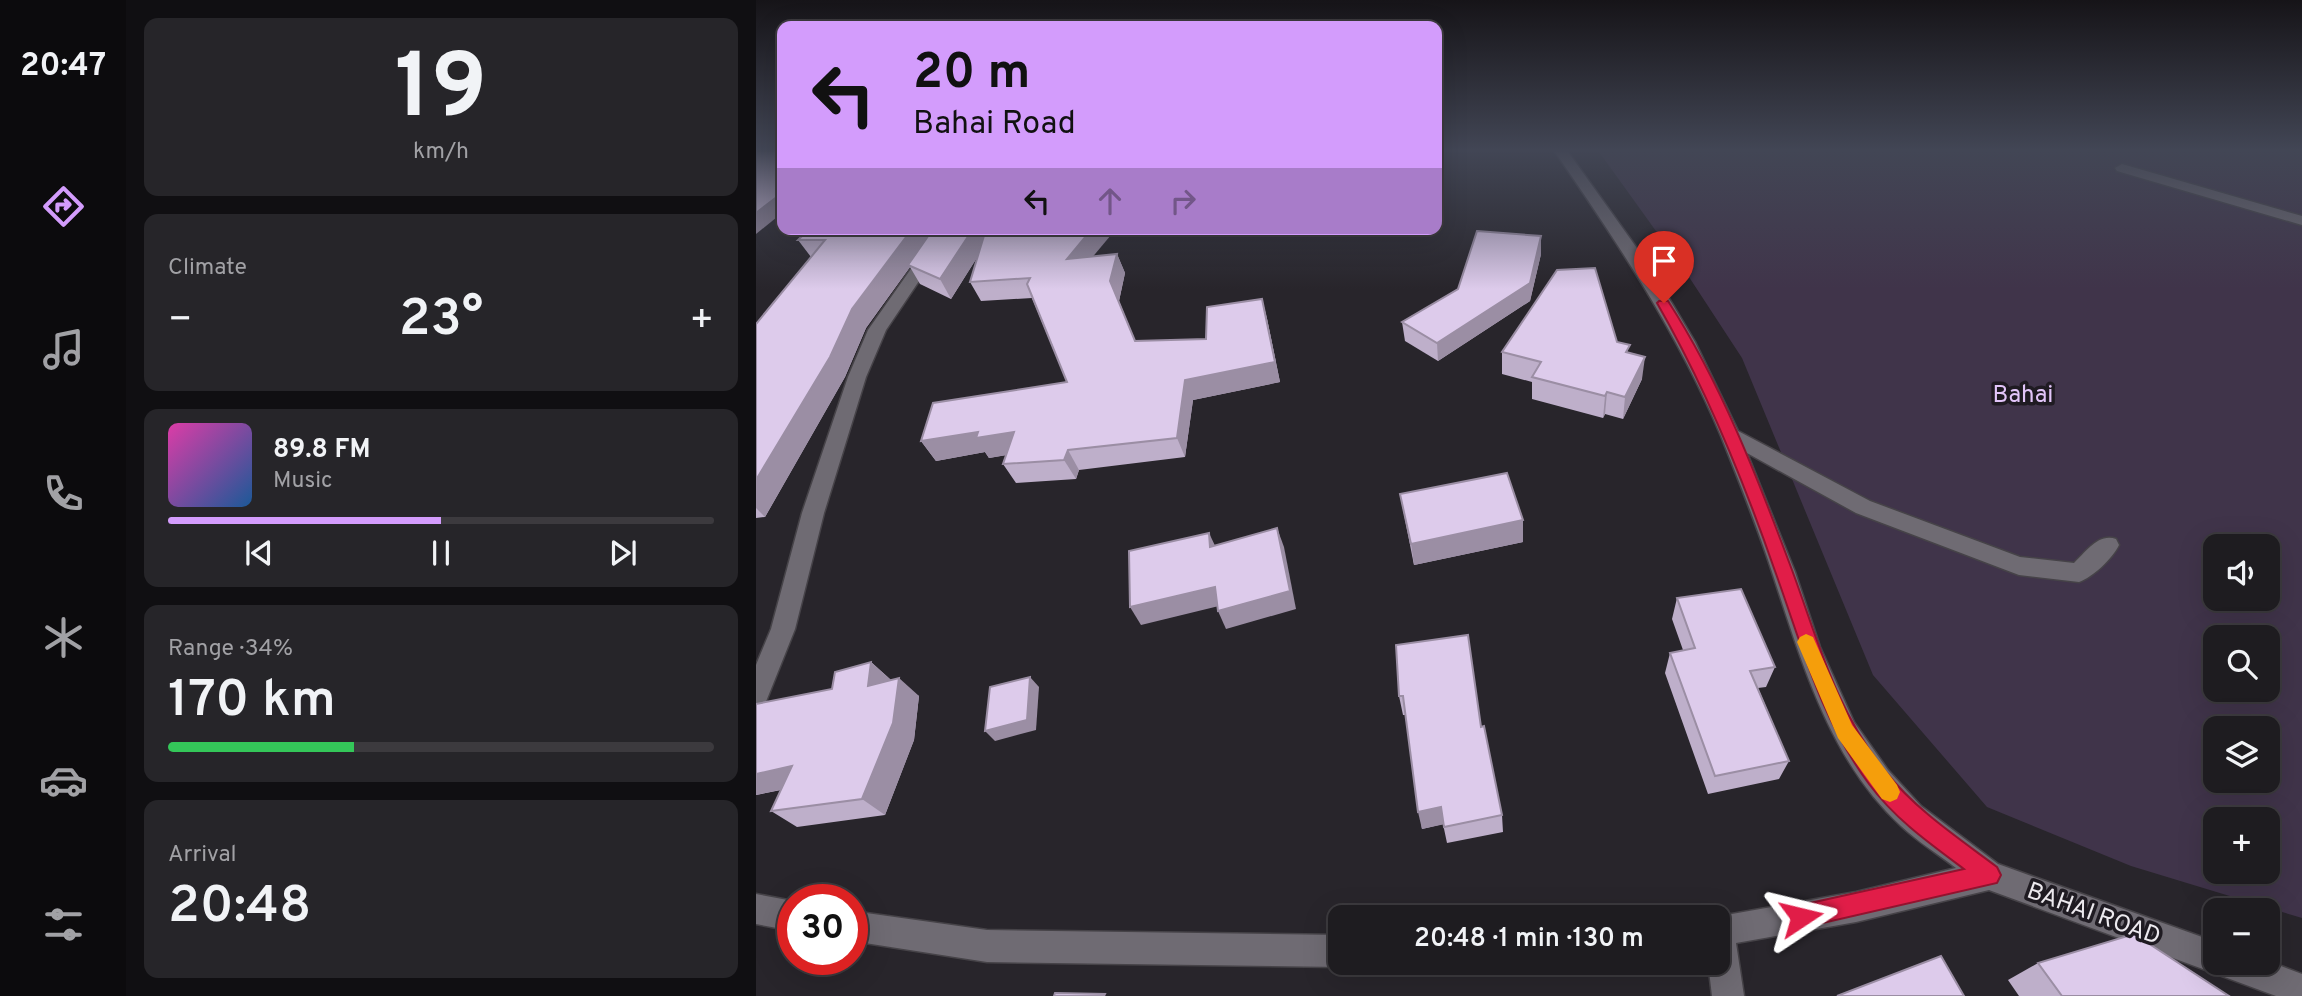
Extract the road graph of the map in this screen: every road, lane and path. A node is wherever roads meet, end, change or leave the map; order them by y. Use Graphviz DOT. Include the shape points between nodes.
graph roads {
  1 [pos="1592,195"];
  2 [pos="2215,195"];
  3 [pos="2302,221"];
  4 [pos="943,235"];
  5 [pos="1730,435"];
  6 [pos="2108,545"];
  7 [pos="756,696"];
  8 [pos="1989,875"];
  9 [pos="756,909"];
  10 [pos="777,913"];
  11 [pos="868,928"];
  12 [pos="1730,929"];
  13 [pos="1328,951"];
  14 [pos="2203,953"];
  15 [pos="1725,975"];
  16 [pos="2262,975"];
  17 [pos="2302,990"];
  18 [pos="1728,996"];
  1 -- 5 [label="street, BAHAI ROAD" via="1641,265 1686,342"];
  2 -- 3 [label="street"];
  4 -- 7 [label="street" via="877,330 857,377 813,513 783,629"];
  5 -- 6 [label="street" via="1863,507 2019,566 2079,573"];
  5 -- 8 [label="street, BAHAI ROAD" via="1808,647 1845,731 1911,816"];
  8 -- 12 [label="street" via="1856,907"];
  8 -- 14 [label="street, BAHAI ROAD"];
  9 -- 10 [label="street"];
  11 -- 13 [label="street" via="987,946"];
  15 -- 18 [label="street"];
  16 -- 17 [label="street"];
}
